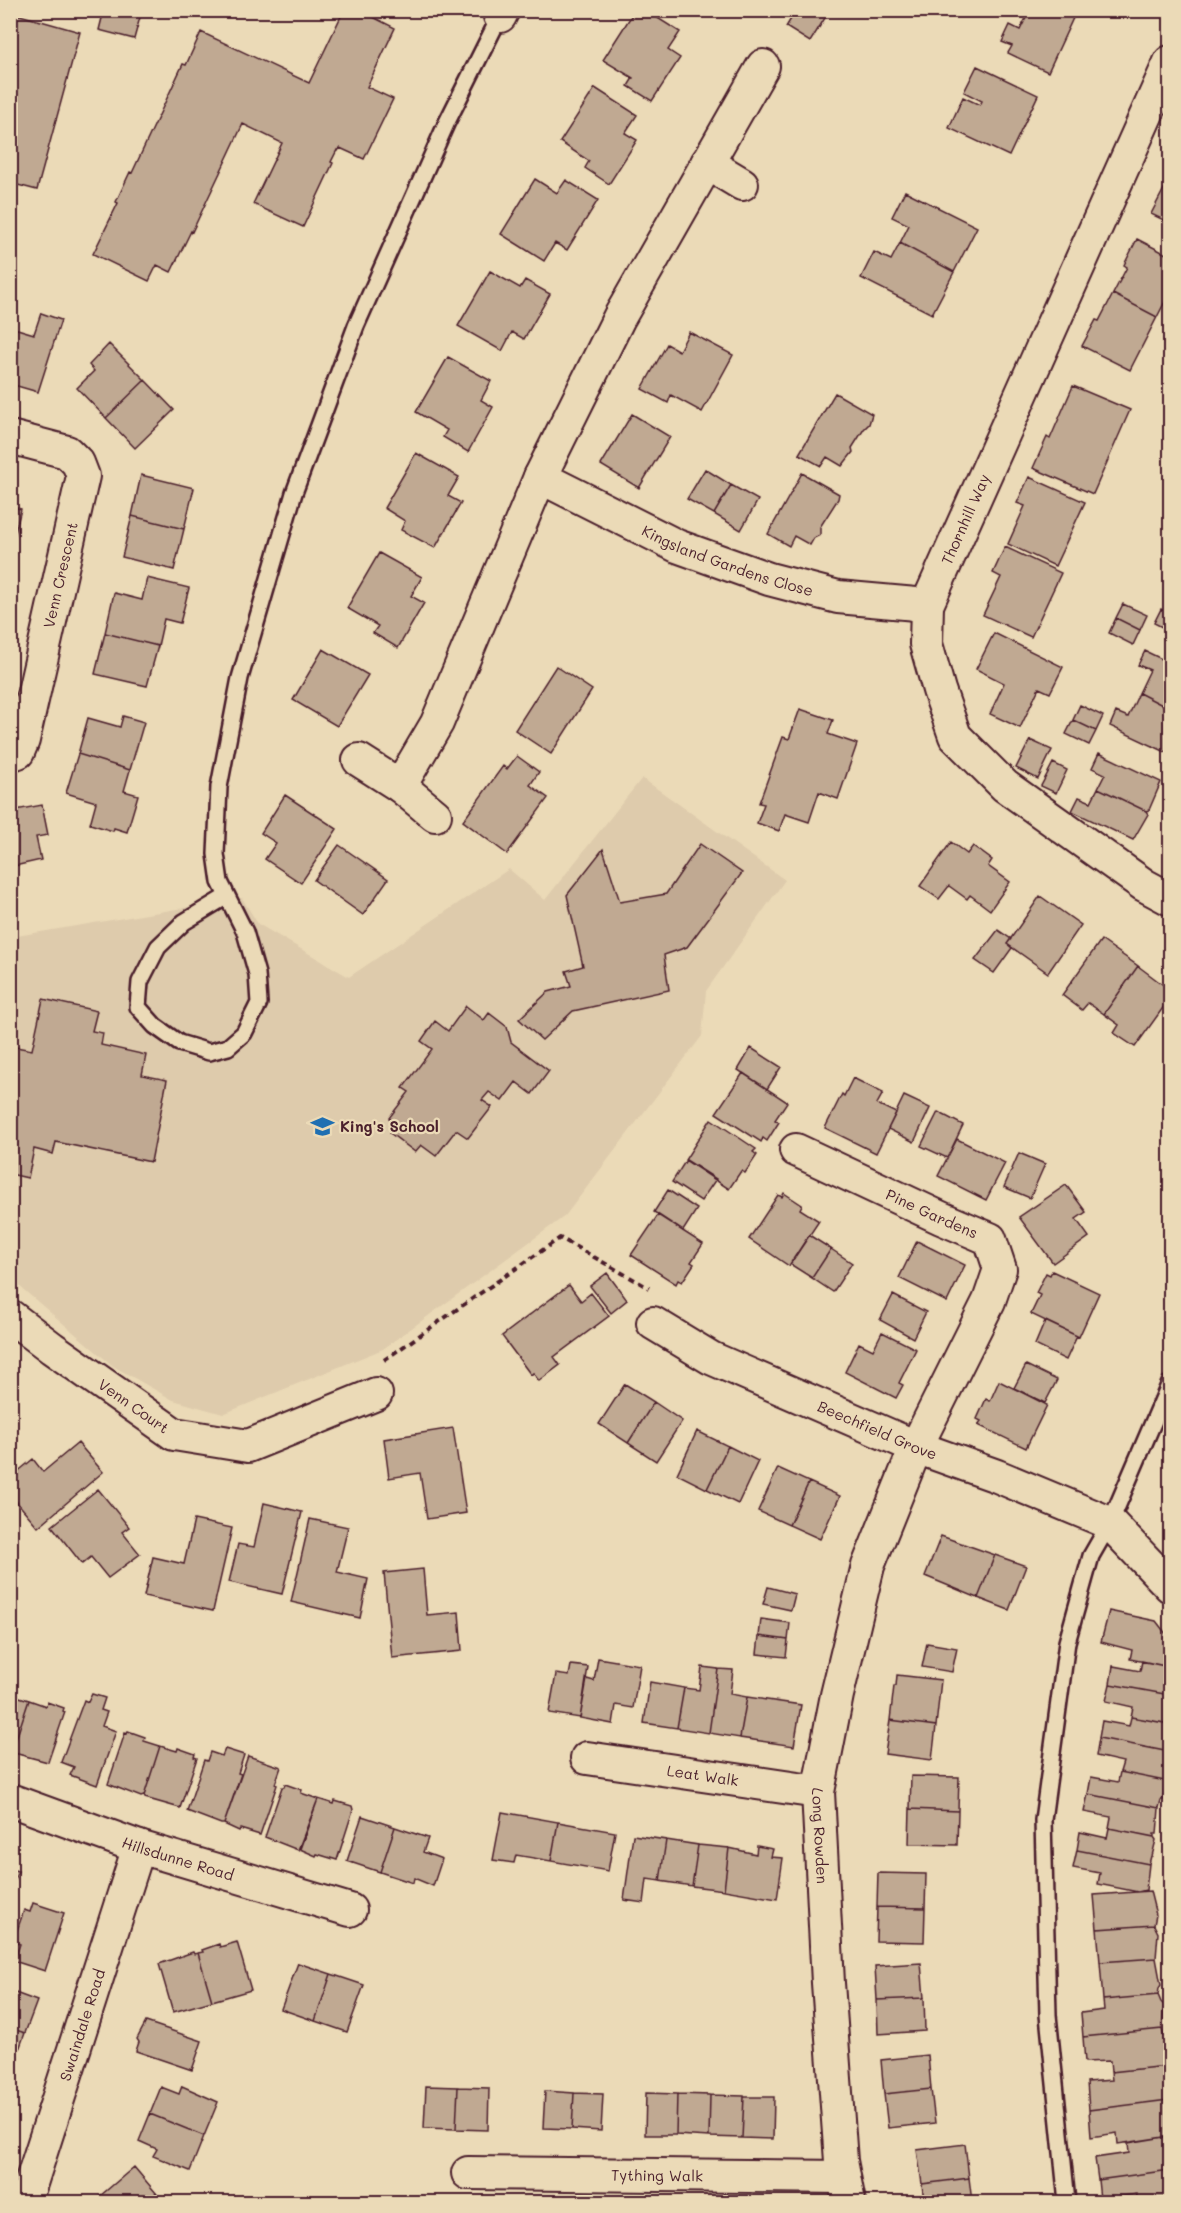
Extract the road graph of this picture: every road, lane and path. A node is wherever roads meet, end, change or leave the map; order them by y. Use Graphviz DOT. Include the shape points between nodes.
graph roads {
  1 [pos="501,13"];
  2 [pos="1170,62"];
  3 [pos="763,66"];
  4 [pos="707,163"];
  5 [pos="742,184"];
  6 [pos="10,437"];
  7 [pos="540,477"];
  8 [pos="927,605"];
  9 [pos="10,755"];
  10 [pos="359,760"];
  11 [pos="400,786"];
  12 [pos="435,815"];
  13 [pos="227,897"];
  14 [pos="1170,899"];
  15 [pos="796,1150"];
  16 [pos="653,1290"];
  17 [pos="10,1316"];
  18 [pos="652,1323"];
  19 [pos="376,1364"];
  20 [pos="1170,1383"];
  21 [pos="375,1395"];
  22 [pos="916,1447"];
  23 [pos="1110,1523"];
  24 [pos="1170,1586"];
  25 [pos="587,1758"];
  26 [pos="818,1792"];
  27 [pos="10,1800"];
  28 [pos="139,1847"];
  29 [pos="350,1910"];
  30 [pos="468,2173"];
  31 [pos="847,2190"];
  32 [pos="25,2202"];
  33 [pos="1067,2202"];
  1 -- 13 [label="lane" via="447,122 356,326 294,493 240,678 219,787 216,854 220,882"];
  2 -- 8 [label="street, Thornhill Way"];
  3 -- 4 [label="street"];
  4 -- 5 [label="street"];
  4 -- 7 [label="street" via="619,318"];
  6 -- 9 [label="street, Venn Crescent" via="67,452 78,463 83,476 23,740 18,752"];
  7 -- 8 [label="street, Kingsland Gardens Close" via="677,546 769,579 838,597"];
  7 -- 11 [label="street" via="437,723"];
  8 -- 14 [label="street, Thornhill Way" via="926,644 955,736 1005,786 1144,885"];
  10 -- 11 [label="street"];
  11 -- 12 [label="street"];
  13 -- 13 [label="lane" via="184,922 158,948 140,982 138,1007 155,1026 179,1043 209,1052 228,1047 244,1033 259,1003 257,974 245,932"];
  15 -- 22 [label="street, Pine Gardens" via="990,1239 1000,1269 989,1301"];
  16 -- 19 [label="path" via="561,1238"];
  17 -- 21 [label="street, Venn Court" via="174,1434 248,1446"];
  18 -- 22 [label="street, Beechfield Grove" via="711,1358"];
  20 -- 23 [label="lane"];
  22 -- 23 [label="street, Beechfield Grove"];
  22 -- 26 [label="street, Long Rowden" via="868,1566"];
  23 -- 24 [label="street"];
  23 -- 33 [label="lane" via="1090,1556 1067,1642 1043,1820 1048,2016"];
  25 -- 26 [label="street, Leat Walk"];
  26 -- 31 [label="street, Long Rowden" via="828,1983 841,2161"];
  27 -- 28 [label="street, Hillsdunne Road"];
  28 -- 29 [label="street, Hillsdunne Road"];
  28 -- 32 [label="street, Swaindale Road"];
  30 -- 31 [label="street, Tything Walk"];
}
